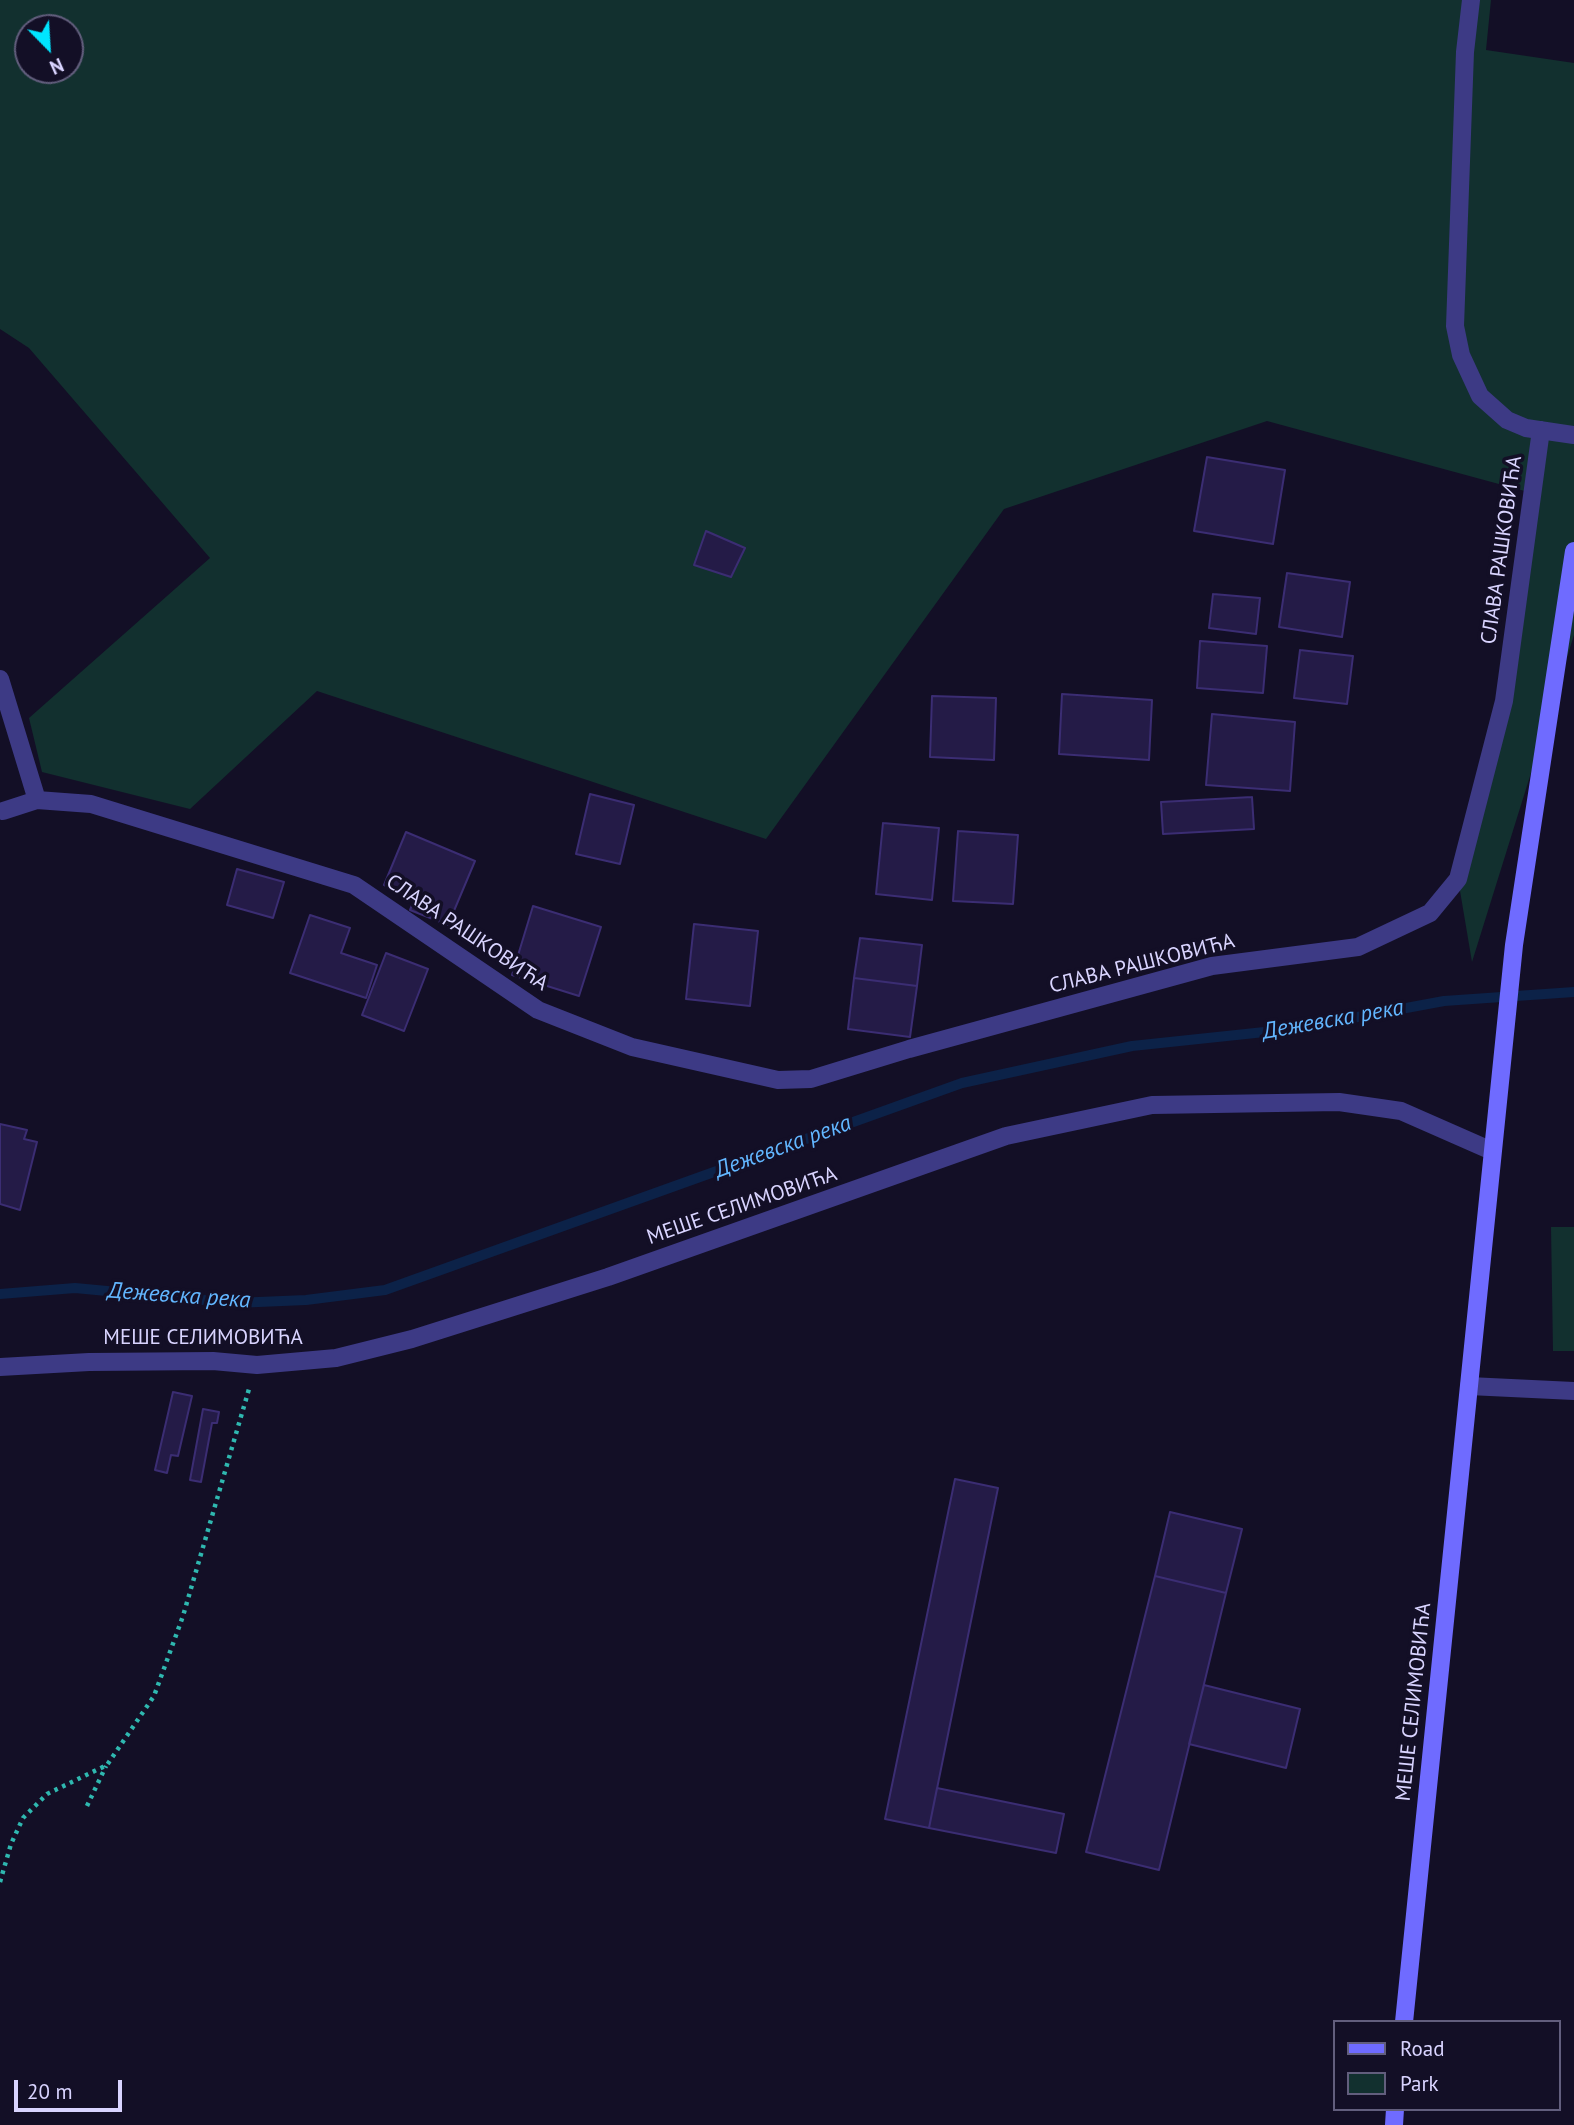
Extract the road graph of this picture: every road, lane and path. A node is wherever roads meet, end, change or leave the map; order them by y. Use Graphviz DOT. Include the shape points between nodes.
graph roads {
  1 [pos="1471,0"];
  2 [pos="1541,430"];
  3 [pos="1574,435"];
  4 [pos="1574,551"];
  5 [pos="0,679"];
  6 [pos="37,800"];
  7 [pos="2,811"];
  8 [pos="1492,1151"];
  9 [pos="257,1365"];
  10 [pos="0,1367"];
  11 [pos="1469,1386"];
  12 [pos="1574,1391"];
  13 [pos="107,1765"];
  14 [pos="88,1806"];
  15 [pos="0,1882"];
  16 [pos="1404,2020"];
  1 -- 2 [label="street, СЛАВА РАШКОВИЋА" via="1455,326 1461,355 1480,396 1507,420"];
  2 -- 3 [label="street"];
  2 -- 6 [label="street, СЛАВА РАШКОВИЋА" via="1504,701 1458,879 1430,913 1358,947 1212,966 811,1079 778,1080 632,1047 538,1010 354,885 91,804"];
  4 -- 8 [label="main road, МЕШЕ СЕЛИМОВИЋА" via="1514,945"];
  5 -- 6 [label="street"];
  6 -- 7 [label="street, СЛАВА РАШКОВИЋА"];
  8 -- 9 [label="street, МЕШЕ СЕЛИМОВИЋА" via="1401,1111 1339,1102 1152,1105 1006,1136 621,1273 412,1339 336,1358"];
  8 -- 11 [label="main road, МЕШЕ СЕЛИМОВИЋА"];
  9 -- 10 [label="street, МЕШЕ СЕЛИМОВИЋА" via="213,1361"];
  9 -- 13 [label="path" via="183,1616 154,1696"];
  11 -- 12 [label="street"];
  11 -- 16 [label="main road, МЕШЕ СЕЛИМОВИЋА"];
  13 -- 14 [label="path"];
  13 -- 15 [label="path" via="47,1794 23,1818"];
}
